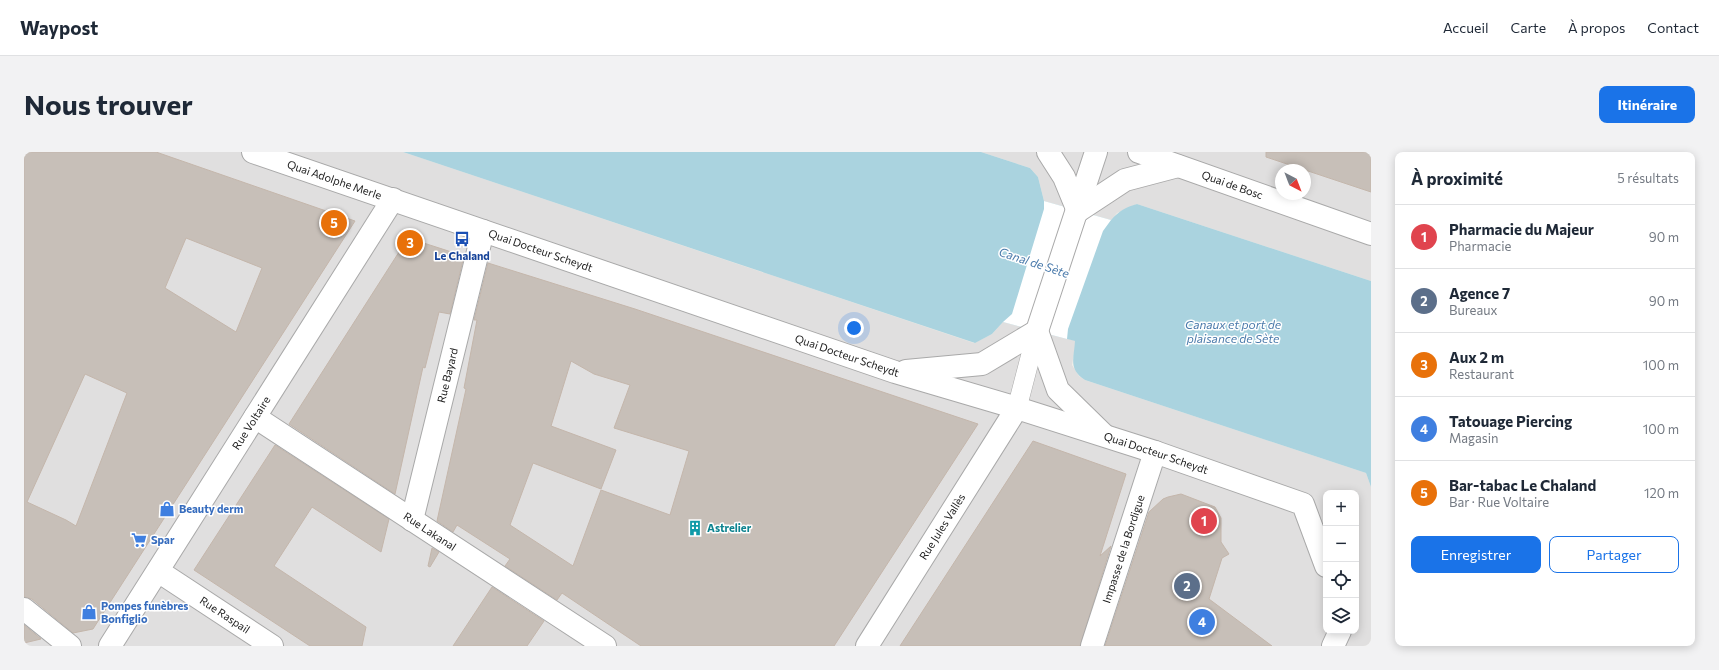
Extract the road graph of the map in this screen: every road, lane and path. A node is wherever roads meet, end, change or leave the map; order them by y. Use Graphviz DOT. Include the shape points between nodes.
graph roads {
  1 [pos="253,152"];
  2 [pos="1048,152"];
  3 [pos="1096,152"];
  4 [pos="1139,152"];
  5 [pos="1178,166"];
  6 [pos="393,200"];
  7 [pos="1078,211"];
  8 [pos="483,231"];
  9 [pos="1371,234"];
  10 [pos="1037,331"];
  11 [pos="895,372"];
  12 [pos="1017,408"];
  13 [pos="255,417"];
  14 [pos="1105,436"];
  15 [pos="1156,452"];
  16 [pos="412,520"];
  17 [pos="1325,562"];
  18 [pos="158,571"];
  19 [pos="24,609"];
  20 [pos="1339,634"];
  21 [pos="70,646"];
  22 [pos="110,646"];
  23 [pos="272,646"];
  24 [pos="605,646"];
  25 [pos="867,646"];
  26 [pos="1092,646"];
  27 [pos="1333,646"];
  1 -- 6 [label="street, Quai Adolphe Merle"];
  2 -- 7 [label="street" via="1064,177"];
  3 -- 7 [label="street"];
  4 -- 5 [label="street, Quai de Bosc"];
  5 -- 7 [label="street" via="1125,180"];
  5 -- 9 [label="street, Quai de Bosc"];
  6 -- 8 [label="street, Quai Docteur Scheydt"];
  6 -- 13 [label="street, Rue Voltaire"];
  7 -- 10 [label="street"];
  8 -- 11 [label="street, Quai Docteur Scheydt"];
  8 -- 16 [label="street, Rue Bayard"];
  10 -- 11 [label="street" via="982,364"];
  10 -- 12 [label="lane"];
  10 -- 14 [label="street" via="1058,390"];
  11 -- 12 [label="street, Quai Docteur Scheydt"];
  12 -- 14 [label="street, Quai Docteur Scheydt"];
  12 -- 25 [label="street, Rue Jules Vallès"];
  13 -- 16 [label="street, Rue Lakanal"];
  13 -- 18 [label="street, Rue Voltaire"];
  14 -- 15 [label="street, Quai Docteur Scheydt"];
  15 -- 17 [label="street, Quai Docteur Scheydt" via="1303,504"];
  15 -- 26 [label="street, Impasse de la Bordigue"];
  16 -- 24 [label="street, Rue Lakanal"];
  18 -- 22 [label="street, Rue Voltaire"];
  18 -- 23 [label="street, Rue Raspail"];
  19 -- 21 [label="street"];
  20 -- 27 [label="street"];
}
